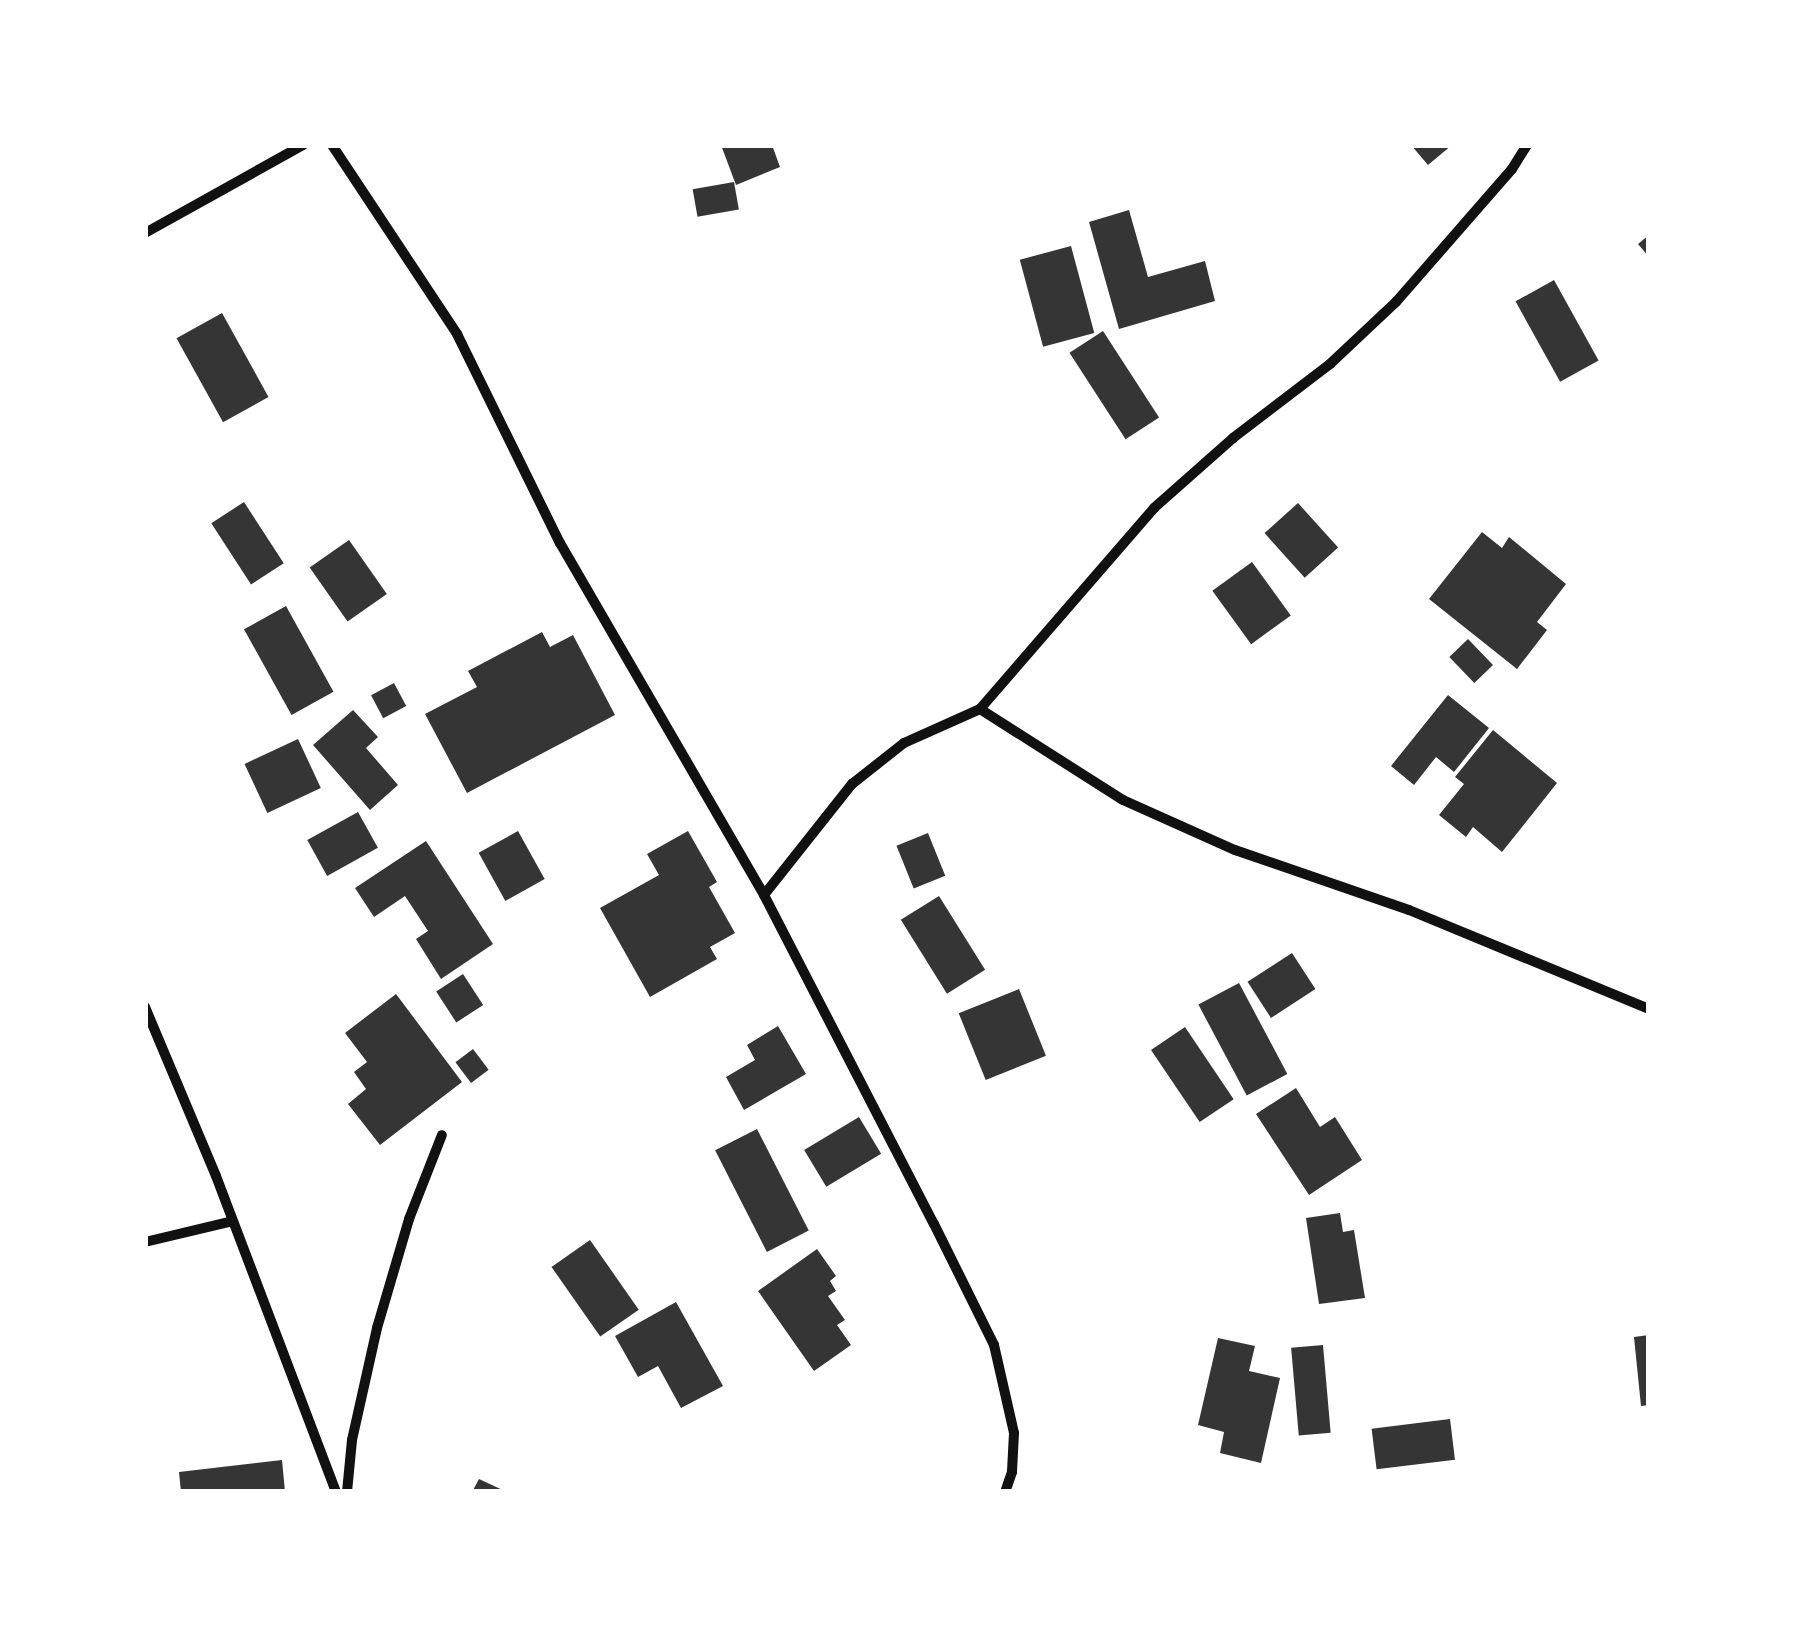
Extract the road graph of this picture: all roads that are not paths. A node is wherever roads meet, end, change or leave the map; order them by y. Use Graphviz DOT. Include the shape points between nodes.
graph roads {
  1 [pos="303,145"];
  2 [pos="332,145"];
  3 [pos="1527,145"];
  4 [pos="145,234"];
  5 [pos="980,709"];
  6 [pos="764,896"];
  7 [pos="145,1007"];
  8 [pos="1649,1009"];
  9 [pos="442,1135"];
  10 [pos="234,1221"];
  11 [pos="145,1242"];
  12 [pos="336,1492"];
  13 [pos="347,1492"];
  14 [pos="1005,1492"];
  1 -- 4 [label="street"];
  2 -- 6 [label="street" via="457,334 560,544"];
  3 -- 5 [label="street" via="1396,302 1154,508"];
  5 -- 6 [label="street" via="904,743 852,784"];
  5 -- 8 [label="street" via="1123,800 1235,850 1409,910"];
  6 -- 14 [label="street" via="994,1345 1014,1433"];
  7 -- 10 [label="street"];
  9 -- 13 [label="street" via="377,1328"];
  10 -- 11 [label="street"];
  10 -- 12 [label="street"];
}
